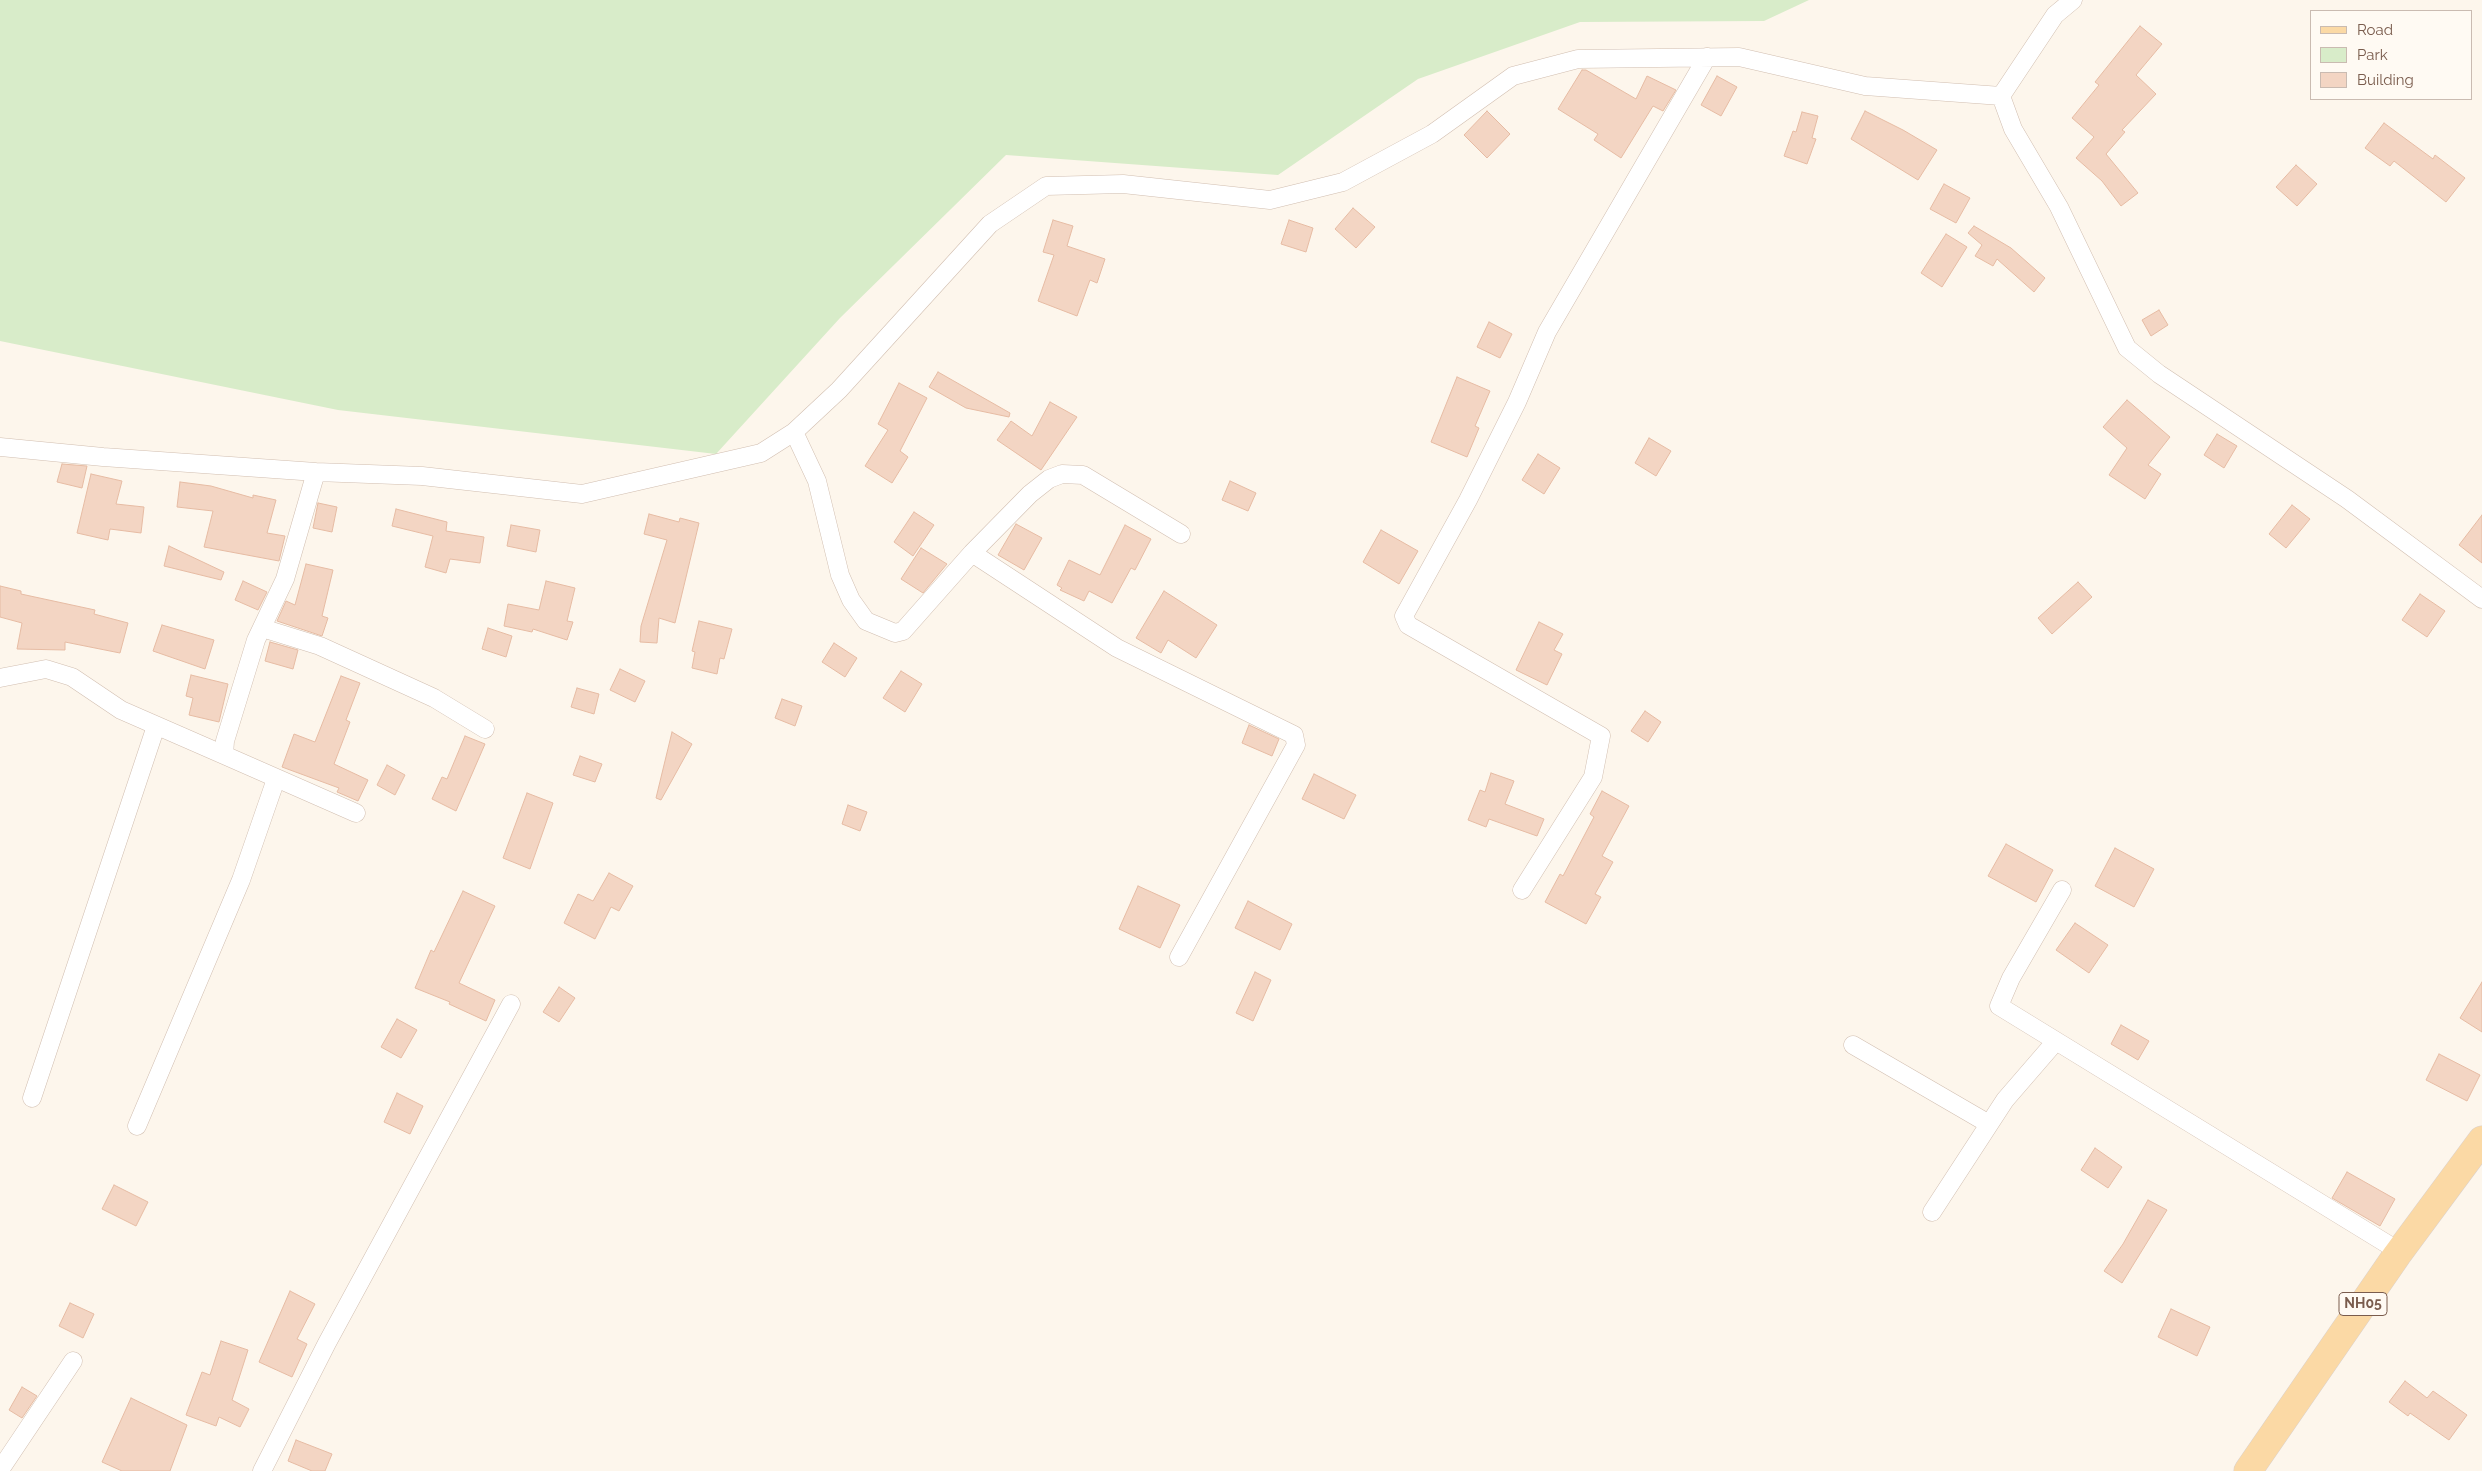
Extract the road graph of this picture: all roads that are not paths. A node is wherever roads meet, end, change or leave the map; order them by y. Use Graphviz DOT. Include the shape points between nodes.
graph roads {
  1 [pos="2073,0"];
  2 [pos="1707,57"];
  3 [pos="2001,96"];
  4 [pos="794,432"];
  5 [pos="0,447"];
  6 [pos="316,472"];
  7 [pos="1181,534"];
  8 [pos="972,554"];
  9 [pos="2482,599"];
  10 [pos="262,628"];
  11 [pos="0,678"];
  12 [pos="156,726"];
  13 [pos="485,729"];
  14 [pos="224,755"];
  15 [pos="276,779"];
  16 [pos="356,813"];
  17 [pos="1522,890"];
  18 [pos="2062,890"];
  19 [pos="1179,957"];
  20 [pos="511,1004"];
  21 [pos="2056,1041"];
  22 [pos="1853,1045"];
  23 [pos="32,1098"];
  24 [pos="1989,1124"];
  25 [pos="137,1126"];
  26 [pos="2482,1140"];
  27 [pos="1932,1212"];
  28 [pos="2398,1255"];
  29 [pos="73,1361"];
  30 [pos="0,1470"];
  31 [pos="262,1471"];
  32 [pos="2248,1471"];
  1 -- 3 [label="street" via="2055,15"];
  2 -- 3 [label="street" via="1740,57 1865,86"];
  2 -- 4 [label="street" via="1578,58 1513,76 1432,134 1344,182 1270,200 1123,184 1046,186 990,224 839,390"];
  2 -- 17 [label="street" via="1547,332 1473,491 1404,616 1408,625 1601,736 1593,777"];
  3 -- 9 [label="street" via="2013,129 2059,208 2128,348 2159,374 2347,499"];
  4 -- 6 [label="street" via="761,453 582,494 422,476"];
  4 -- 8 [label="street" via="817,481 840,575 851,600 866,621 895,633 903,631"];
  5 -- 6 [label="street"];
  6 -- 10 [label="street" via="285,579"];
  7 -- 8 [label="street" via="1083,475 1062,474 1049,479 1030,494"];
  8 -- 19 [label="street" via="1117,648 1294,735 1296,745"];
  10 -- 13 [label="street" via="329,650 434,698"];
  10 -- 14 [label="street" via="225,741"];
  11 -- 12 [label="street" via="46,669 72,677 121,710"];
  12 -- 14 [label="street"];
  12 -- 23 [label="street"];
  14 -- 15 [label="street"];
  15 -- 16 [label="street"];
  15 -- 25 [label="street" via="241,880"];
  18 -- 21 [label="street" via="1999,1006"];
  20 -- 31 [label="street" via="327,1343"];
  21 -- 24 [label="street" via="2005,1100"];
  21 -- 28 [label="street" via="2397,1250"];
  22 -- 24 [label="street"];
  24 -- 27 [label="street"];
  26 -- 28 [label="main road, NH05"];
  28 -- 32 [label="main road, NH05"];
  29 -- 30 [label="street"];
}
